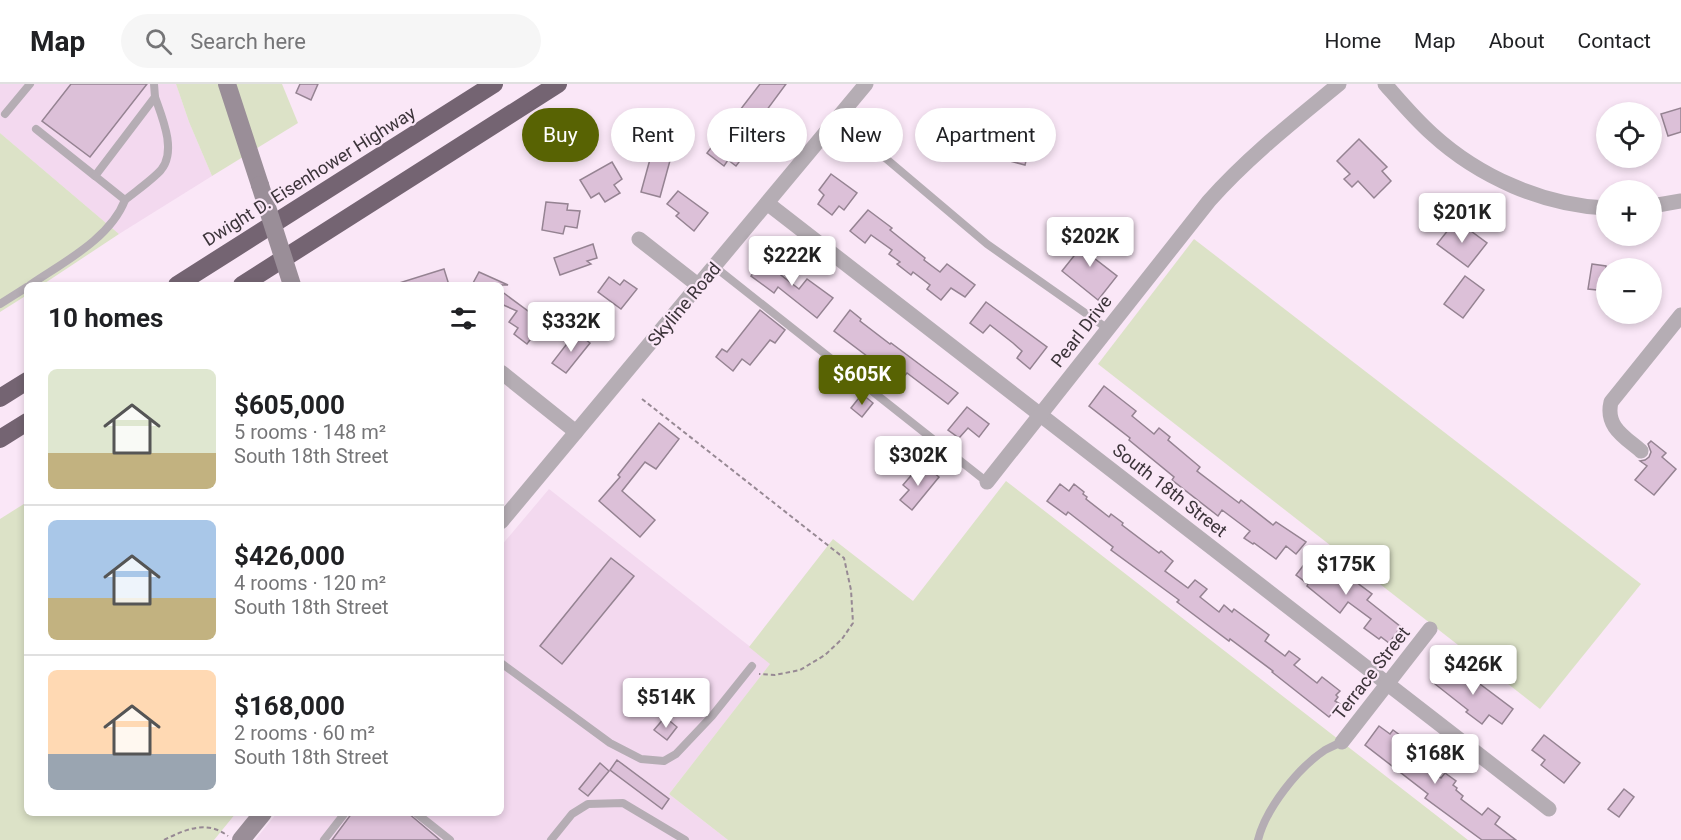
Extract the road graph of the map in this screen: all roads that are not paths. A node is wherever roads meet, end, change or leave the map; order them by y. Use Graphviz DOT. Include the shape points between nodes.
graph roads {
  1 [pos="30,84"];
  2 [pos="154,84"];
  3 [pos="227,84"];
  4 [pos="494,84"];
  5 [pos="558,84"];
  6 [pos="866,84"];
  7 [pos="1339,84"];
  8 [pos="1385,84"];
  9 [pos="155,98"];
  10 [pos="846,108"];
  11 [pos="5,114"];
  12 [pos="36,129"];
  13 [pos="819,141"];
  14 [pos="890,162"];
  15 [pos="95,176"];
  16 [pos="125,200"];
  17 [pos="1681,201"];
  18 [pos="767,203"];
  19 [pos="1662,204"];
  20 [pos="1596,207"];
  21 [pos="639,239"];
  22 [pos="715,267"];
  23 [pos="34,282"];
  24 [pos="182,282"];
  25 [pos="247,282"];
  26 [pos="291,282"];
  27 [pos="699,286"];
  28 [pos="24,289"];
  29 [pos="0,304"];
  30 [pos="1681,315"];
  31 [pos="1108,329"];
  32 [pos="504,374"];
  33 [pos="24,383"];
  34 [pos="0,398"];
  35 [pos="1041,414"];
  36 [pos="24,424"];
  37 [pos="576,432"];
  38 [pos="0,439"];
  39 [pos="1641,451"];
  40 [pos="987,482"];
  41 [pos="504,518"];
  42 [pos="1430,629"];
  43 [pos="504,665"];
  44 [pos="750,669"];
  45 [pos="1388,685"];
  46 [pos="1342,741"];
  47 [pos="1549,809"];
  48 [pos="261,816"];
  49 [pos="343,816"];
  50 [pos="420,816"];
  51 [pos="241,840"];
  52 [pos="324,840"];
  53 [pos="450,840"];
  54 [pos="551,840"];
  55 [pos="685,840"];
  56 [pos="1258,840"];
  1 -- 11 [label="lane"];
  2 -- 9 [label="lane"];
  3 -- 26 [label="main road, bridge"];
  4 -- 24 [label="highway, Dwight D. Eisenhower Highway"];
  5 -- 25 [label="highway"];
  6 -- 10 [label="street, Skyline Road"];
  7 -- 31 [label="street, Pearl Drive" via="1228,179"];
  8 -- 20 [label="street" via="1431,134 1471,164 1531,193"];
  9 -- 15 [label="lane"];
  9 -- 16 [label="lane" via="167,131 167,154 162,168"];
  12 -- 15 [label="lane"];
  13 -- 18 [label="street, Skyline Road"];
  14 -- 31 [label="lane" via="987,244"];
  15 -- 16 [label="lane"];
  16 -- 23 [label="lane" via="114,221 100,235"];
  17 -- 19 [label="street"];
  18 -- 22 [label="street, Skyline Road"];
  18 -- 35 [label="street, South 18th Street"];
  21 -- 27 [label="street"];
  22 -- 27 [label="street, Skyline Road"];
  22 -- 40 [label="lane"];
  27 -- 37 [label="street, Skyline Road"];
  28 -- 29 [label="lane"];
  30 -- 39 [label="street" via="1611,402 1608,412 1621,434"];
  31 -- 35 [label="street, Pearl Drive"];
  32 -- 37 [label="street"];
  33 -- 34 [label="highway"];
  35 -- 40 [label="street, Pearl Drive"];
  35 -- 45 [label="street, South 18th Street"];
  36 -- 38 [label="highway"];
  37 -- 41 [label="street, Skyline Road"];
  42 -- 45 [label="street, Terrace Street"];
  43 -- 44 [label="lane" via="610,743 641,759 664,761 705,724"];
  45 -- 46 [label="street, Terrace Street"];
  45 -- 47 [label="street, South 18th Street"];
  46 -- 56 [label="lane" via="1304,768 1286,789 1271,809"];
  48 -- 51 [label="main road"];
  49 -- 52 [label="lane"];
  50 -- 53 [label="lane"];
  54 -- 55 [label="lane" via="572,814 588,804 622,803"];
}
